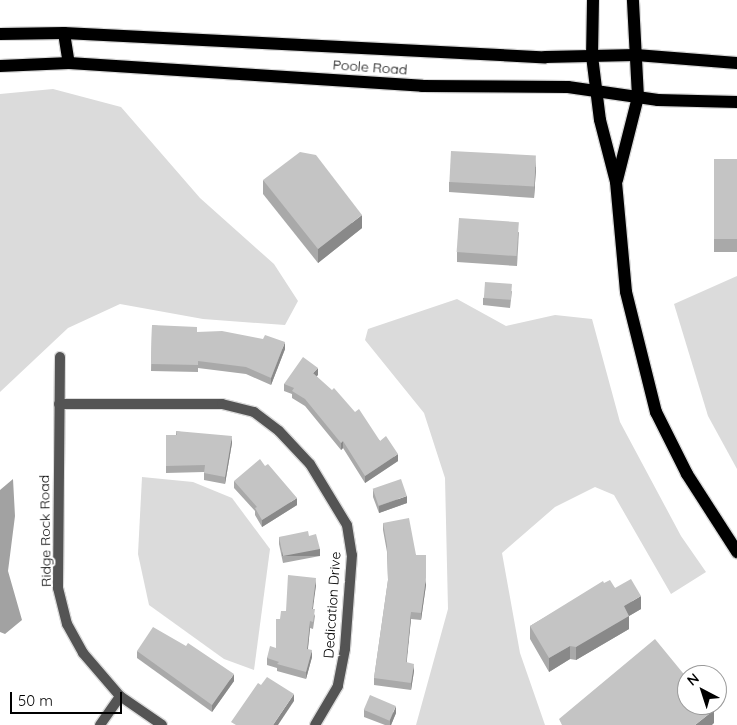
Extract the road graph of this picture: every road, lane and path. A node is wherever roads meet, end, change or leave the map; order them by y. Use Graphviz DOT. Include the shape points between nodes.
graph roads {
  1 [pos="593,0"];
  2 [pos="633,0"];
  3 [pos="64,33"];
  4 [pos="0,34"];
  5 [pos="636,55"];
  6 [pos="592,56"];
  7 [pos="69,63"];
  8 [pos="737,63"];
  9 [pos="0,66"];
  10 [pos="596,92"];
  11 [pos="638,97"];
  12 [pos="737,102"];
  13 [pos="616,182"];
  14 [pos="60,356"];
  15 [pos="59,404"];
  16 [pos="737,552"];
  17 [pos="120,696"];
  18 [pos="100,725"];
  19 [pos="162,725"];
  20 [pos="315,725"];
  1 -- 6 [label="main road"];
  2 -- 5 [label="main road"];
  3 -- 4 [label="main road, Poole Road"];
  3 -- 6 [label="main road, Poole Road" via="545,57"];
  3 -- 7 [label="main road"];
  5 -- 6 [label="main road, Poole Road"];
  5 -- 8 [label="main road, Poole Road"];
  5 -- 11 [label="main road"];
  6 -- 10 [label="main road"];
  7 -- 9 [label="main road, Poole Road"];
  7 -- 10 [label="main road, Poole Road" via="422,86 568,87"];
  10 -- 11 [label="main road, Poole Road"];
  10 -- 13 [label="main road"];
  11 -- 12 [label="main road, Poole Road"];
  11 -- 13 [label="main road"];
  13 -- 16 [label="main road" via="626,292 656,412 687,474"];
  14 -- 15 [label="street, Ridge Rock Road"];
  15 -- 17 [label="street, Ridge Rock Road" via="58,588 67,624 83,653"];
  15 -- 20 [label="street, Dedication Drive" via="222,404 254,412 279,431 310,464 348,525 352,555 338,686"];
  17 -- 18 [label="street"];
  17 -- 19 [label="street, Ridge Rock Road"];
}
